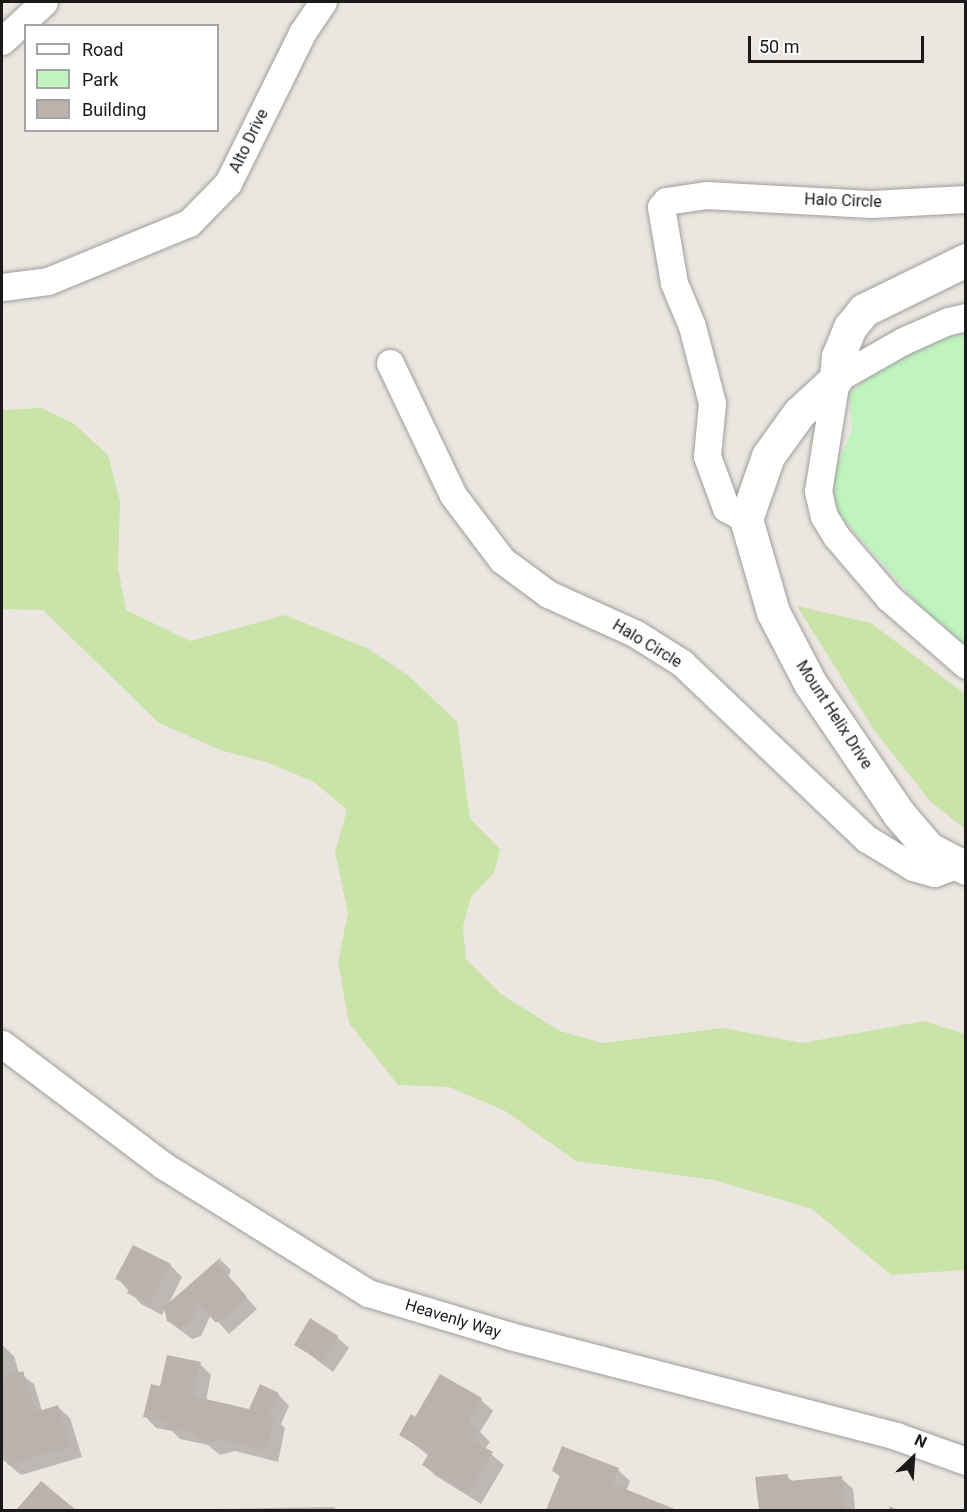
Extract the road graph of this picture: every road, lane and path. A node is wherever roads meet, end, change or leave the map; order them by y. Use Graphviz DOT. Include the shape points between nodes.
graph roads {
  1 [pos="45,2"];
  2 [pos="323,2"];
  3 [pos="2,41"];
  4 [pos="966,199"];
  5 [pos="966,260"];
  6 [pos="2,287"];
  7 [pos="966,317"];
  8 [pos="390,363"];
  9 [pos="836,379"];
  10 [pos="746,519"];
  11 [pos="966,665"];
  12 [pos="962,866"];
  13 [pos="2,1044"];
  14 [pos="966,1461"];
  1 -- 3 [label="street"];
  2 -- 6 [label="street, Alto Drive" via="302,33 228,183 189,223 48,281"];
  4 -- 10 [label="street, Halo Circle" via="871,204 706,195 666,201 661,207 674,283 692,326 712,403 707,456 726,508"];
  5 -- 9 [label="street" via="864,310 850,327 838,356"];
  7 -- 9 [label="street" via="903,341"];
  8 -- 12 [label="street, Halo Circle" via="453,495 502,560 548,594 636,634 682,663 867,839 913,867 934,873"];
  9 -- 10 [label="street" via="799,413 768,456"];
  9 -- 11 [label="street" via="818,491 824,516 836,536 889,598"];
  10 -- 12 [label="street, Mount Helix Drive" via="773,612 810,684 899,814 929,849"];
  13 -- 14 [label="street, Heavenly Way" via="164,1166 368,1293 510,1336 874,1430"];
}
